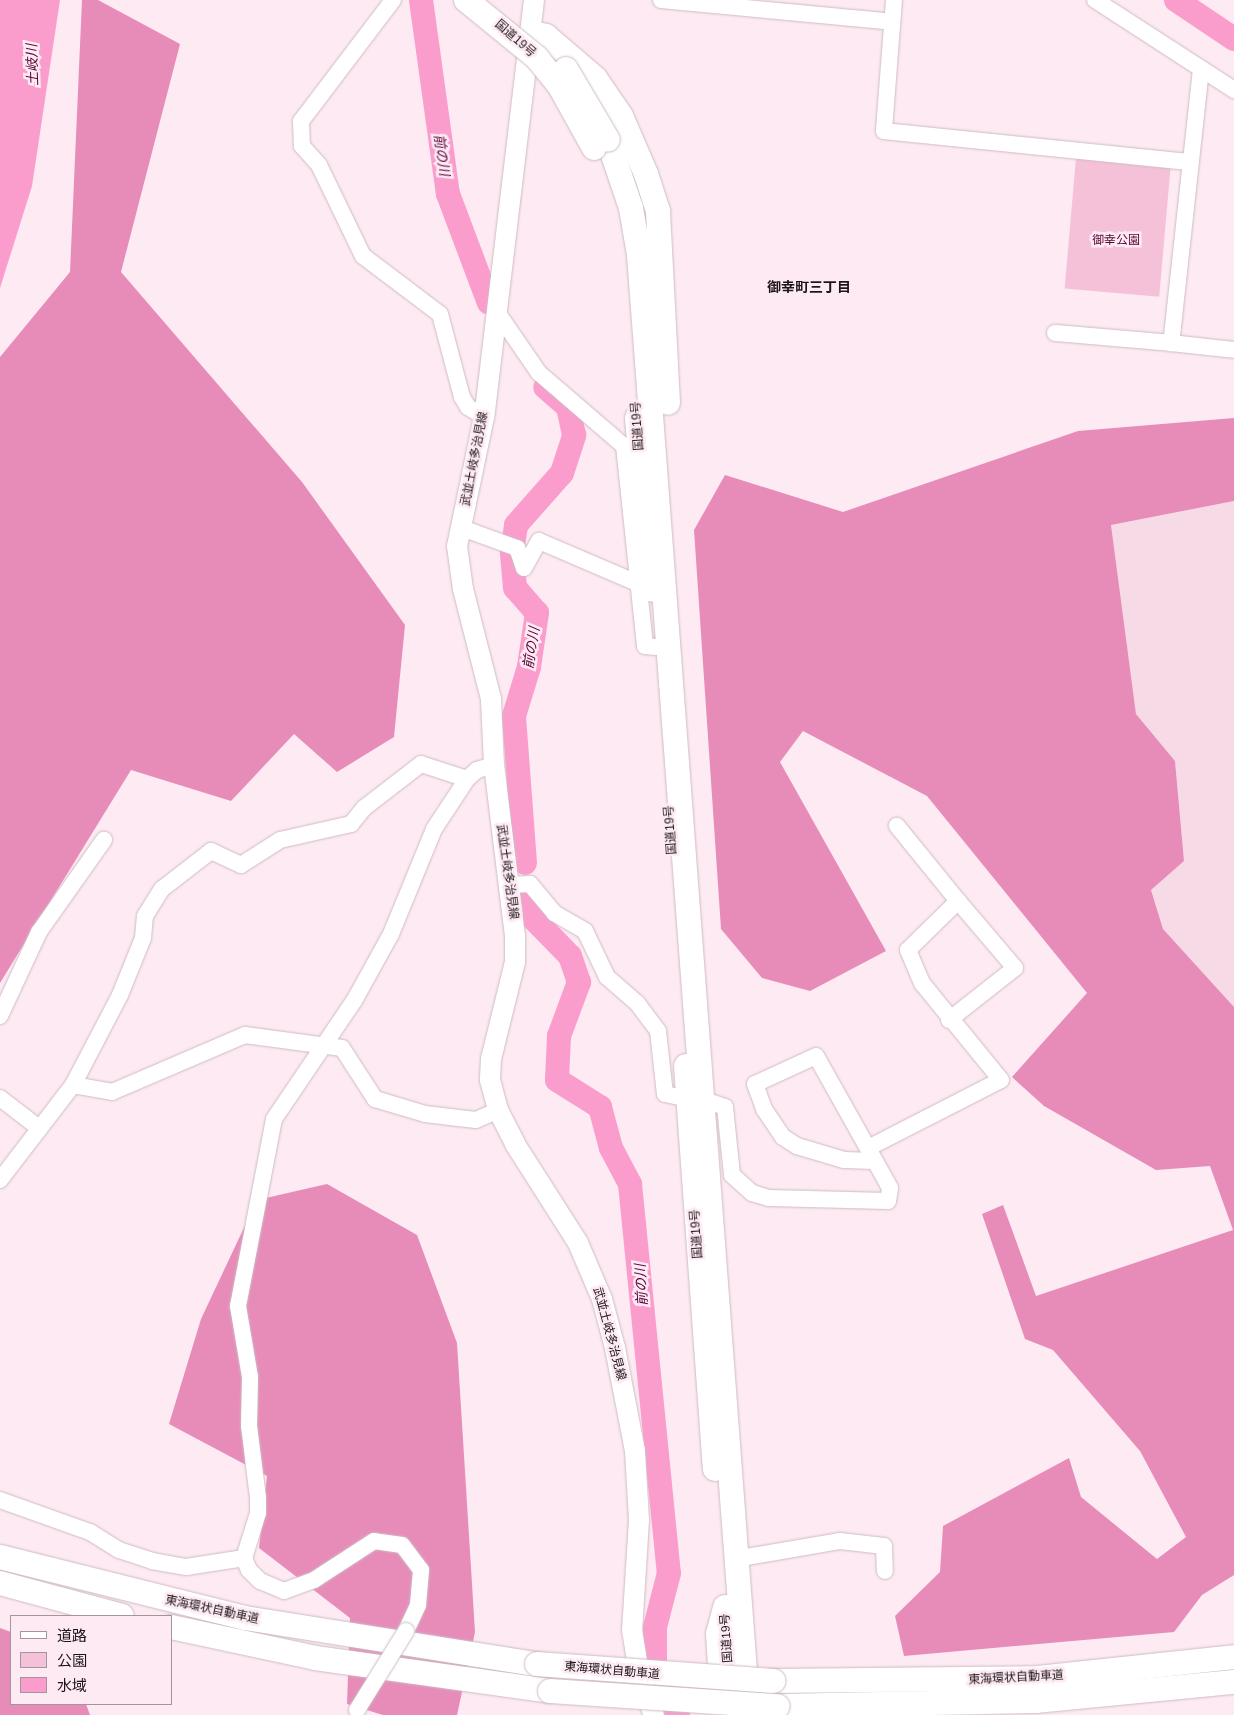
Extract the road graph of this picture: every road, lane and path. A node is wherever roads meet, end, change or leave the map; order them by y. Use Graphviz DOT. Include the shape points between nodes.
graph roads {
  1 [pos="393,0"];
  2 [pos="466,0"];
  3 [pos="495,0"];
  4 [pos="534,0"];
  5 [pos="661,0"];
  6 [pos="894,0"];
  7 [pos="1095,0"];
  8 [pos="690,1"];
  9 [pos="792,6"];
  10 [pos="892,22"];
  11 [pos="531,33"];
  12 [pos="1201,68"];
  13 [pos="1234,90"];
  14 [pos="601,144"];
  15 [pos="1190,162"];
  16 [pos="497,312"];
  17 [pos="1054,333"];
  18 [pos="1171,343"];
  19 [pos="1234,350"];
  20 [pos="484,417"];
  21 [pos="663,520"];
  22 [pos="462,528"];
  23 [pos="637,583"];
  24 [pos="656,647"];
  25 [pos="494,765"];
  26 [pos="467,779"];
  27 [pos="897,826"];
  28 [pos="104,840"];
  29 [pos="508,885"];
  30 [pos="958,902"];
  31 [pos="0,1016"];
  32 [pos="950,1020"];
  33 [pos="324,1043"];
  34 [pos="73,1085"];
  35 [pos="0,1098"];
  36 [pos="696,1100"];
  37 [pos="498,1110"];
  38 [pos="39,1128"];
  39 [pos="871,1154"];
  40 [pos="0,1180"];
  41 [pos="0,1500"];
  42 [pos="0,1557"];
  43 [pos="244,1558"];
  44 [pos="735,1559"];
  45 [pos="885,1571"];
  46 [pos="0,1583"];
  47 [pos="725,1607"];
  48 [pos="118,1615"];
  49 [pos="172,1627"];
  50 [pos="1234,1658"];
  51 [pos="1234,1682"];
  52 [pos="746,1687"];
  53 [pos="356,1712"];
  54 [pos="654,1715"];
  55 [pos="723,1715"];
  56 [pos="732,1715"];
  57 [pos="749,1715"];
  58 [pos="755,1715"];
  1 -- 20 [label="street" via="301,121 302,146 319,165 363,256 440,314 462,396 468,406"];
  2 -- 14 [label="highway, 国道19号, bridge" via="537,58"];
  3 -- 14 [label="highway, 国道19号, bridge" via="544,42 570,73"];
  4 -- 11 [label="main road, 武並土岐多治見線"];
  5 -- 8 [label="street"];
  6 -- 10 [label="street"];
  7 -- 12 [label="street"];
  8 -- 9 [label="street"];
  9 -- 10 [label="street"];
  10 -- 15 [label="street" via="884,131"];
  11 -- 16 [label="main road, 武並土岐多治見線"];
  11 -- 21 [label="highway" via="546,36 595,78 633,140 658,212 670,457"];
  12 -- 13 [label="street"];
  12 -- 15 [label="street"];
  14 -- 21 [label="highway, 国道19号" via="628,199 640,255"];
  14 -- 24 [label="highway, 国道19号" via="625,259"];
  15 -- 18 [label="street"];
  16 -- 20 [label="main road, 武並土岐多治見線"];
  16 -- 23 [label="street" via="539,373 624,446"];
  17 -- 18 [label="street"];
  18 -- 19 [label="street"];
  20 -- 22 [label="main road, 武並土岐多治見線"];
  21 -- 36 [label="highway, 国道19号"];
  22 -- 23 [label="street" via="513,546 524,568 539,541"];
  22 -- 25 [label="main road, 武並土岐多治見線" via="457,561 487,675"];
  23 -- 24 [label="street" via="645,646"];
  24 -- 36 [label="highway, 国道19号"];
  25 -- 26 [label="street" via="477,770"];
  25 -- 29 [label="main road, 武並土岐多治見線"];
  26 -- 33 [label="street" via="434,829 390,934"];
  26 -- 34 [label="street" via="422,764 364,808 351,824 280,840 241,865 211,852 162,889 145,916 143,938 120,995"];
  27 -- 30 [label="street"];
  28 -- 31 [label="street" via="39,932"];
  29 -- 36 [label="street" via="530,884 554,913 585,931 608,976 637,1003 658,1031 664,1094"];
  29 -- 37 [label="main road, 武並土岐多治見線" via="515,962 491,1059"];
  30 -- 32 [label="street" via="908,950 922,983"];
  30 -- 32 [label="street" via="1015,968"];
  32 -- 39 [label="street" via="1001,1080"];
  33 -- 34 [label="street" via="245,1035 112,1092"];
  33 -- 37 [label="street" via="347,1053 375,1099 439,1117 476,1120"];
  33 -- 43 [label="street" via="274,1119 240,1292 258,1505"];
  34 -- 38 [label="street"];
  35 -- 38 [label="street"];
  36 -- 39 [label="street" via="725,1107 732,1175 752,1193 768,1198 883,1203 891,1195 890,1188"];
  36 -- 44 [label="highway, 国道19号"];
  36 -- 47 [label="highway, 国道19号"];
  37 -- 54 [label="main road, 武並土岐多治見線" via="578,1243 602,1299 615,1348 636,1451 639,1520 632,1630 640,1679"];
  38 -- 40 [label="street"];
  39 -- 39 [label="street" via="815,1154 782,1136 764,1109 755,1084 816,1056"];
  41 -- 43 [label="street" via="90,1532 118,1550 152,1561 186,1567"];
  42 -- 50 [label="highway, 東海環状自動車道, bridge" via="254,1620 537,1664 773,1681 1038,1678"];
  43 -- 53 [label="street, bridge" via="260,1580 284,1591 314,1580 374,1541 402,1545 421,1570 418,1605 406,1631"];
  44 -- 45 [label="street" via="840,1541 884,1546"];
  44 -- 52 [label="highway, 国道19号"];
  46 -- 48 [label="highway"];
  47 -- 55 [label="highway" via="718,1634"];
  47 -- 56 [label="highway, 国道19号"];
  49 -- 51 [label="highway, 東海環状自動車道, bridge" via="315,1658 550,1691 778,1706 1035,1701"];
  52 -- 57 [label="highway, 国道19号"];
  52 -- 58 [label="highway"];
}
